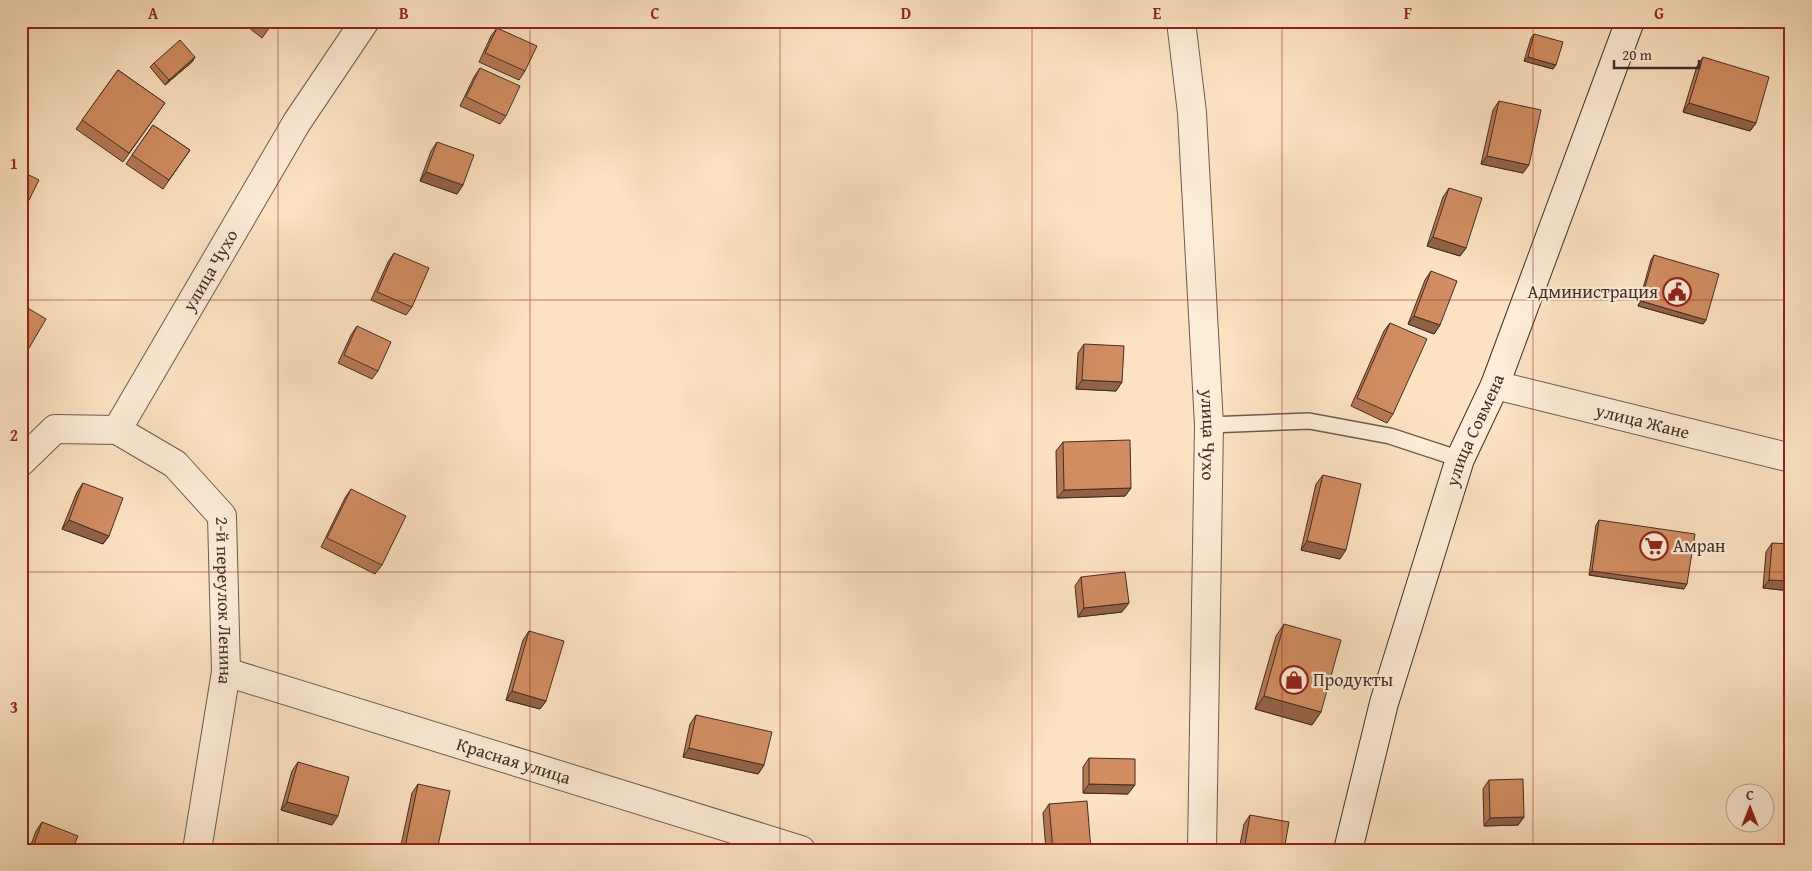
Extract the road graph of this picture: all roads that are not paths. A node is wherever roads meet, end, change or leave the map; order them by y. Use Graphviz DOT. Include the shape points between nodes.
graph roads {
  1 [pos="365,21"];
  2 [pos="1181,21"];
  3 [pos="1630,21"];
  4 [pos="1495,385"];
  5 [pos="1209,425"];
  6 [pos="117,430"];
  7 [pos="1791,458"];
  8 [pos="1460,459"];
  9 [pos="21,462"];
  10 [pos="226,672"];
  11 [pos="197,850"];
  12 [pos="801,850"];
  13 [pos="1202,850"];
  14 [pos="1348,850"];
  1 -- 6 [label="street, улица Чухо" via="297,122"];
  2 -- 5 [label="street, улица Чухо" via="1192,113"];
  3 -- 4 [label="street, улица Совмена"];
  4 -- 7 [label="street, улица Жане"];
  4 -- 8 [label="street, улица Совмена"];
  5 -- 8 [label="lane" via="1309,421 1390,436"];
  5 -- 13 [label="street, улица Чухо"];
  6 -- 9 [label="street" via="55,430"];
  6 -- 10 [label="street, 2-й переулок Ленина" via="175,464 222,516"];
  8 -- 14 [label="street, улица Совмена" via="1384,703"];
  10 -- 11 [label="street, 2-й переулок Ленина"];
  10 -- 12 [label="street, Красная улица"];
}
